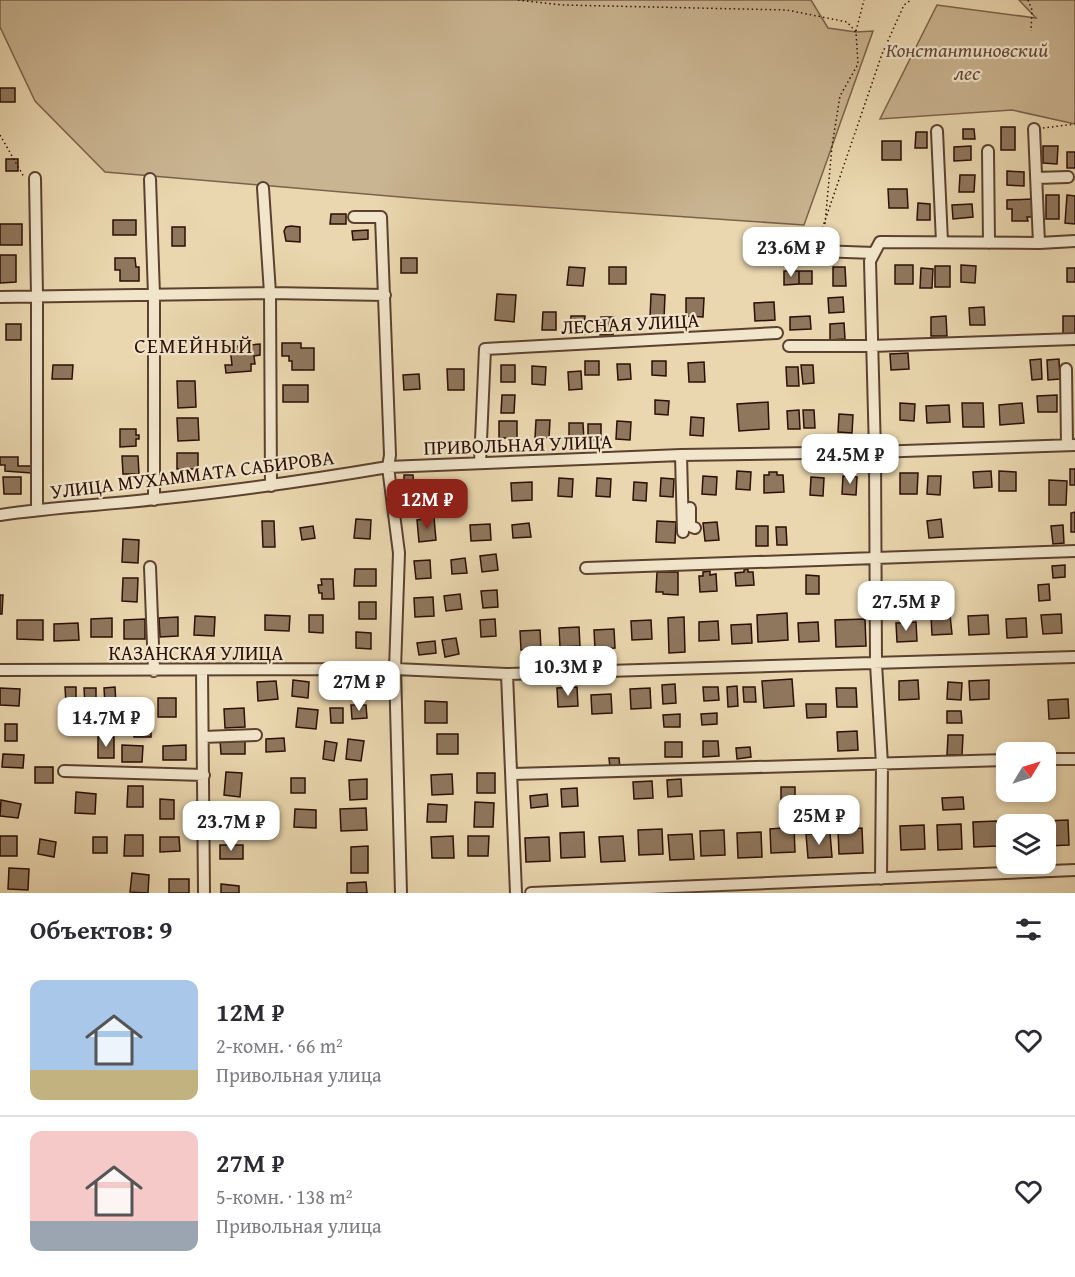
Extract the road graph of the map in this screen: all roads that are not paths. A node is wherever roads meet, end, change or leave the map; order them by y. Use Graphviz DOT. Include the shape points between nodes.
graph roads {
  1 [pos="1034,129"];
  2 [pos="937,131"];
  3 [pos="988,151"];
  4 [pos="1036,177"];
  5 [pos="1068,177"];
  6 [pos="150,179"];
  7 [pos="31,181"];
  8 [pos="263,188"];
  9 [pos="354,217"];
  10 [pos="1075,241"];
  11 [pos="942,242"];
  12 [pos="989,243"];
  13 [pos="1039,243"];
  14 [pos="790,250"];
  15 [pos="872,257"];
  16 [pos="270,293"];
  17 [pos="154,295"];
  18 [pos="37,296"];
  19 [pos="385,296"];
  20 [pos="0,297"];
  21 [pos="777,333"];
  22 [pos="1075,339"];
  23 [pos="789,346"];
  24 [pos="871,346"];
  25 [pos="1066,369"];
  26 [pos="1071,445"];
  27 [pos="875,452"];
  28 [pos="684,455"];
  29 [pos="480,463"];
  30 [pos="388,467"];
  31 [pos="272,486"];
  32 [pos="154,500"];
  33 [pos="37,509"];
  34 [pos="0,515"];
  35 [pos="696,528"];
  36 [pos="683,532"];
  37 [pos="1075,551"];
  38 [pos="876,559"];
  39 [pos="150,567"];
  40 [pos="586,568"];
  41 [pos="1075,657"];
  42 [pos="876,664"];
  43 [pos="395,669"];
  44 [pos="0,670"];
  45 [pos="202,670"];
  46 [pos="154,671"];
  47 [pos="507,674"];
  48 [pos="256,735"];
  49 [pos="203,737"];
  50 [pos="1056,759"];
  51 [pos="1075,759"];
  52 [pos="996,760"];
  53 [pos="882,764"];
  54 [pos="64,771"];
  55 [pos="513,774"];
  56 [pos="204,775"];
  57 [pos="1075,870"];
  58 [pos="881,879"];
  59 [pos="576,892"];
  60 [pos="204,893"];
  61 [pos="401,893"];
  62 [pos="516,893"];
  63 [pos="531,893"];
  1 -- 4 [label="street"];
  2 -- 11 [label="street"];
  3 -- 12 [label="street"];
  4 -- 5 [label="street"];
  4 -- 13 [label="street"];
  6 -- 17 [label="street"];
  7 -- 18 [label="street"];
  8 -- 16 [label="street"];
  9 -- 19 [label="street" via="381,217"];
  10 -- 13 [label="street"];
  11 -- 12 [label="street"];
  11 -- 15 [label="street" via="880,242"];
  12 -- 13 [label="street"];
  14 -- 15 [label="street"];
  15 -- 24 [label="street"];
  16 -- 17 [label="street"];
  16 -- 19 [label="street"];
  16 -- 31 [label="street"];
  17 -- 18 [label="street"];
  17 -- 32 [label="street"];
  18 -- 20 [label="street"];
  18 -- 33 [label="street"];
  19 -- 30 [label="street"];
  21 -- 29 [label="street, ЛЕСНАЯ УЛИЦА" via="485,349"];
  22 -- 24 [label="street"];
  23 -- 24 [label="street"];
  24 -- 27 [label="street"];
  25 -- 26 [label="street"];
  26 -- 27 [label="street, ПРИВОЛЬНАЯ УЛИЦА"];
  27 -- 28 [label="street, ПРИВОЛЬНАЯ УЛИЦА"];
  27 -- 38 [label="street"];
  28 -- 29 [label="street, ПРИВОЛЬНАЯ УЛИЦА"];
  28 -- 35 [label="street" via="690,526"];
  28 -- 36 [label="street"];
  29 -- 30 [label="street, ПРИВОЛЬНАЯ УЛИЦА"];
  30 -- 31 [label="street, УЛИЦА МУХАММАТА САБИРОВА"];
  30 -- 43 [label="street" via="399,554"];
  31 -- 32 [label="street, УЛИЦА МУХАММАТА САБИРОВА"];
  32 -- 33 [label="street, УЛИЦА МУХАММАТА САБИРОВА"];
  33 -- 34 [label="street, УЛИЦА МУХАММАТА САБИРОВА"];
  37 -- 38 [label="street"];
  38 -- 40 [label="street"];
  38 -- 42 [label="street"];
  39 -- 46 [label="street"];
  41 -- 42 [label="street, КАЗАНСКАЯ УЛИЦА"];
  42 -- 47 [label="street, КАЗАНСКАЯ УЛИЦА"];
  42 -- 53 [label="street"];
  43 -- 45 [label="street, КАЗАНСКАЯ УЛИЦА"];
  43 -- 47 [label="street, КАЗАНСКАЯ УЛИЦА"];
  43 -- 61 [label="street"];
  44 -- 46 [label="street, КАЗАНСКАЯ УЛИЦА"];
  45 -- 46 [label="street, КАЗАНСКАЯ УЛИЦА"];
  45 -- 49 [label="street"];
  47 -- 55 [label="street"];
  48 -- 49 [label="street"];
  49 -- 56 [label="street"];
  50 -- 51 [label="street"];
  52 -- 53 [label="street"];
  53 -- 55 [label="street"];
  53 -- 58 [label="street"];
  54 -- 56 [label="street"];
  55 -- 62 [label="street"];
  56 -- 60 [label="street"];
  57 -- 58 [label="street"];
  58 -- 59 [label="street"];
  59 -- 63 [label="street"];
}
